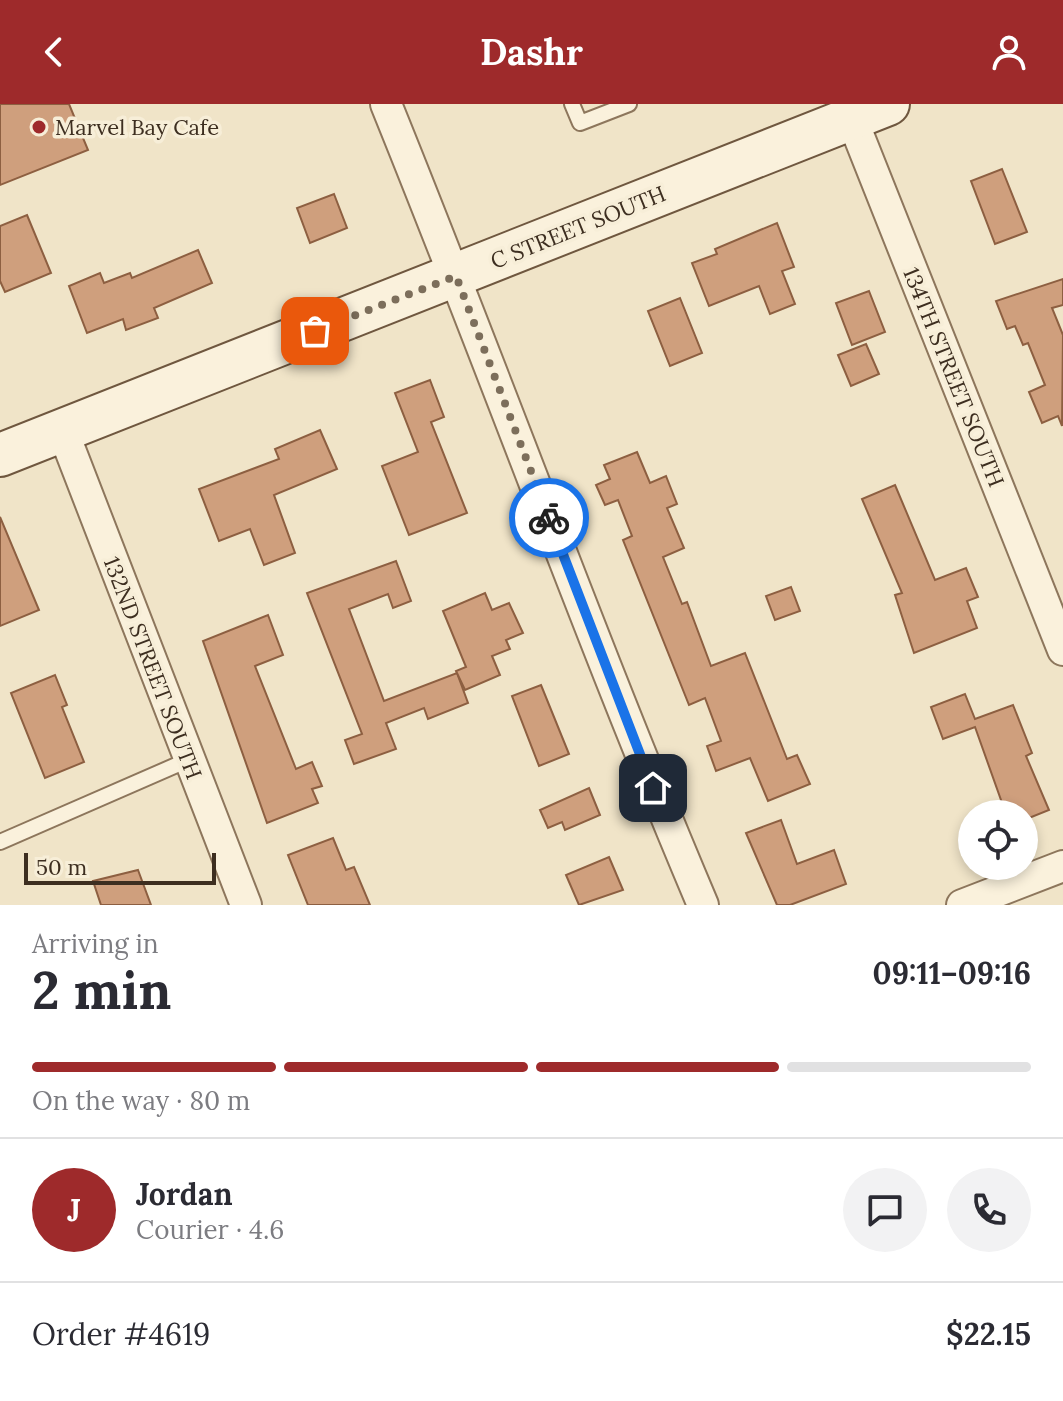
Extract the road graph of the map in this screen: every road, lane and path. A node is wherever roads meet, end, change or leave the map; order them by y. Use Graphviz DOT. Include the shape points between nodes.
graph roads {
  1 [pos="386,104"];
  2 [pos="572,104"];
  3 [pos="629,104"];
  4 [pos="862,109"];
  5 [pos="456,276"];
  6 [pos="62,429"];
  7 [pos="0,455"];
  8 [pos="1063,650"];
  9 [pos="188,760"];
  10 [pos="0,842"];
  11 [pos="1063,866"];
  12 [pos="246,905"];
  13 [pos="703,905"];
  14 [pos="962,905"];
  1 -- 5 [label="street"];
  2 -- 3 [label="lane" via="580,123"];
  4 -- 5 [label="street, C STREET SOUTH"];
  4 -- 8 [label="street, 134TH STREET SOUTH"];
  5 -- 6 [label="street, C STREET SOUTH"];
  5 -- 13 [label="street"];
  6 -- 7 [label="street, C STREET SOUTH"];
  6 -- 9 [label="street, 132ND STREET SOUTH"];
  9 -- 10 [label="lane"];
  9 -- 12 [label="street, 132ND STREET SOUTH"];
  11 -- 14 [label="street"];
}
